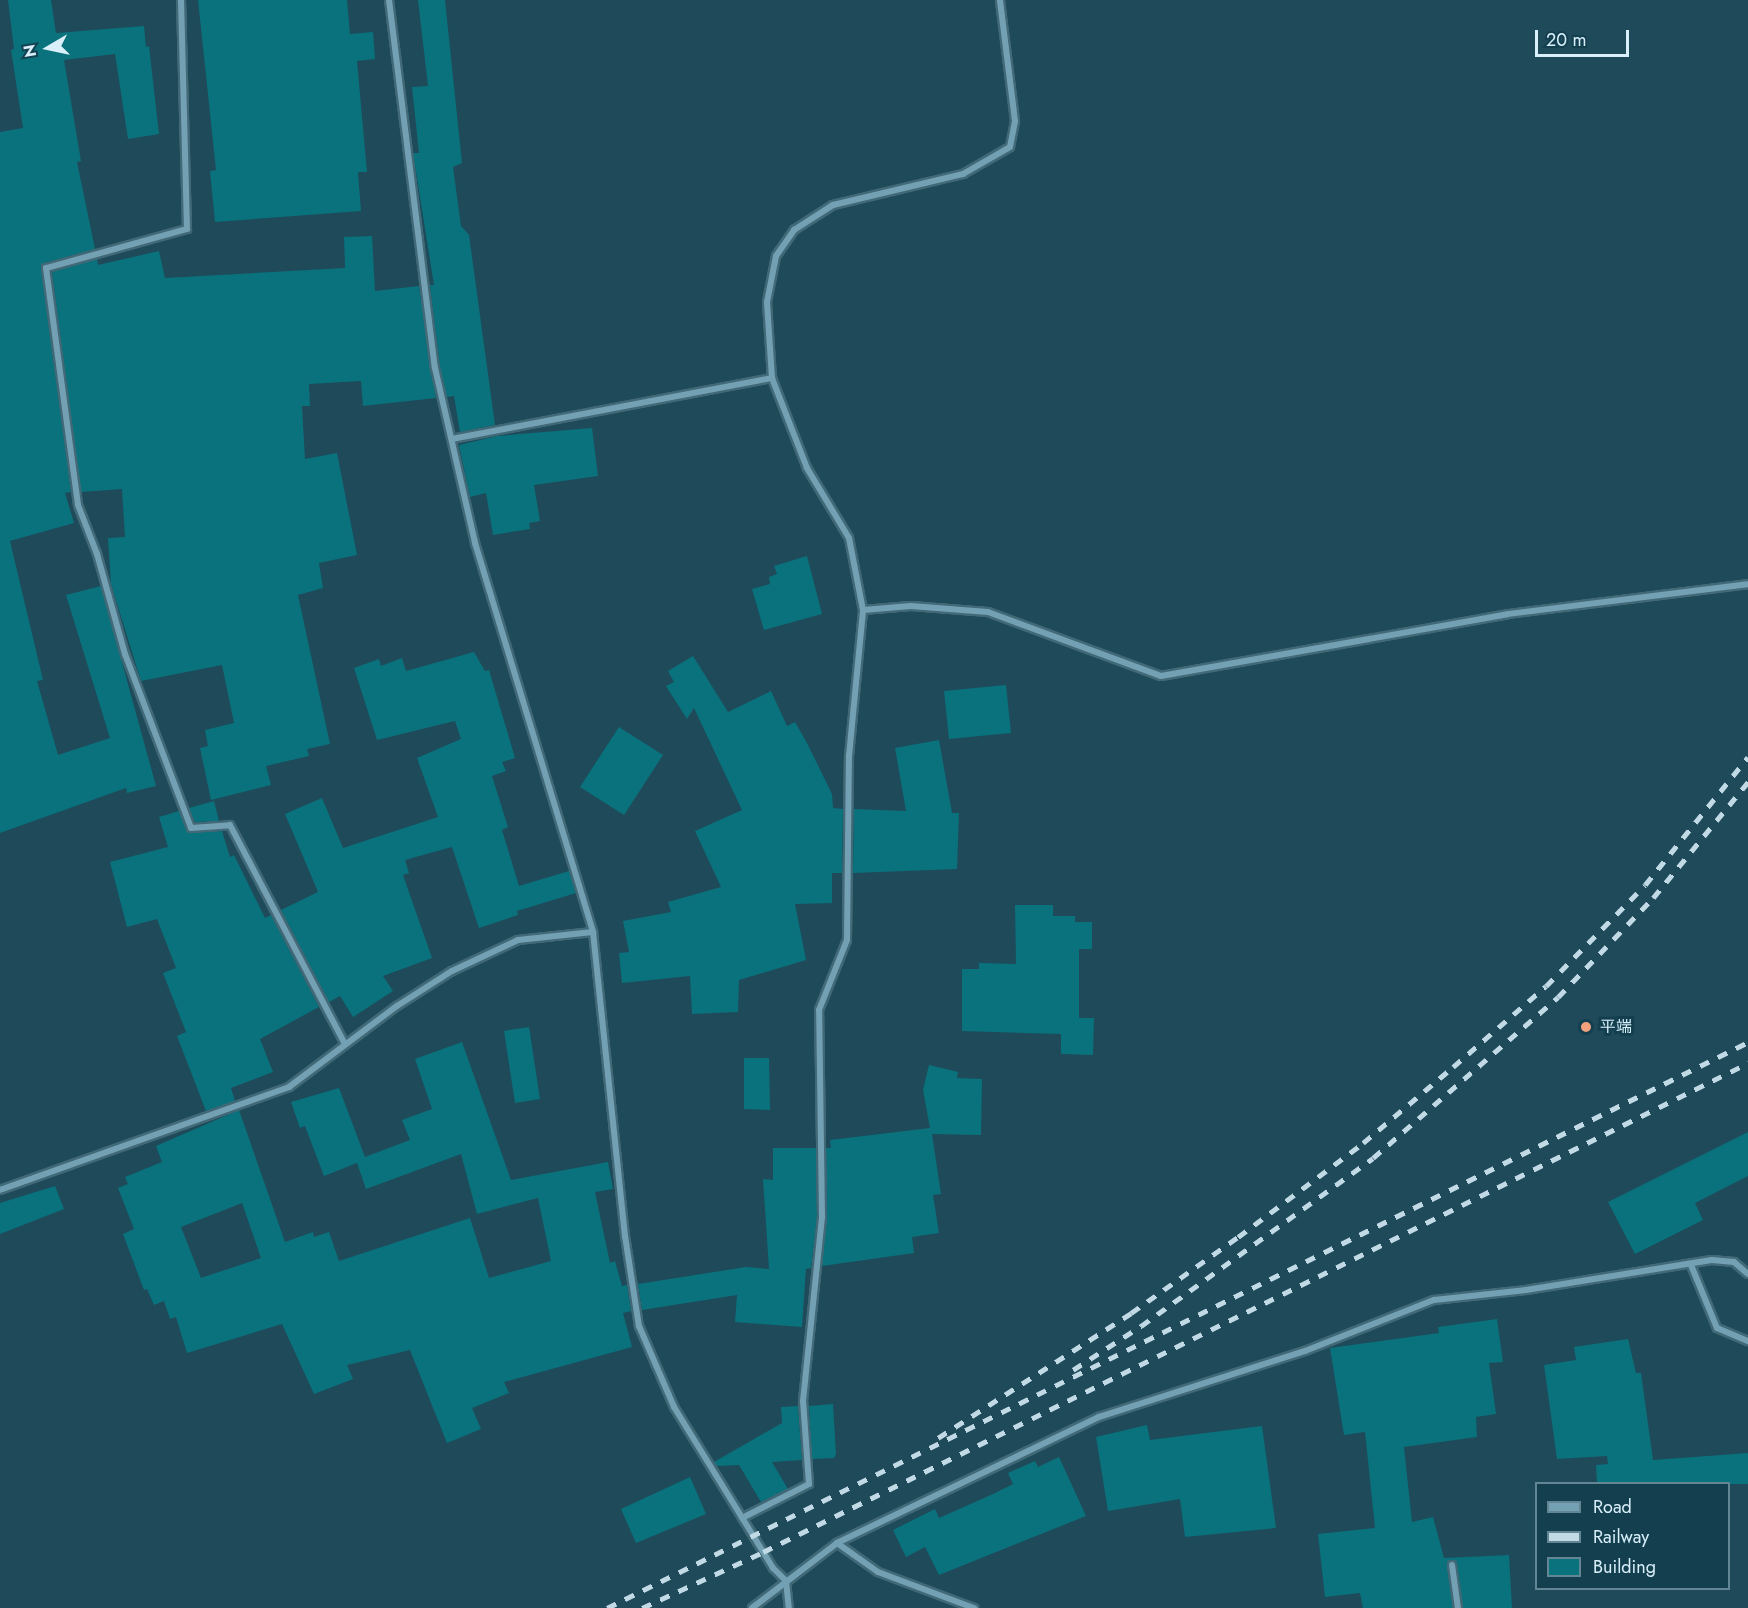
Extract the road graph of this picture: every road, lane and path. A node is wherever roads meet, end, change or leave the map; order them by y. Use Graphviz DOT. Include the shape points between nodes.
graph roads {
  1 [pos="181,0"];
  2 [pos="389,0"];
  3 [pos="1000,0"];
  4 [pos="772,378"];
  5 [pos="452,439"];
  6 [pos="1748,584"];
  7 [pos="863,610"];
  8 [pos="593,932"];
  9 [pos="345,1044"];
  10 [pos="0,1190"];
  11 [pos="1691,1265"];
  12 [pos="1748,1274"];
  13 [pos="1748,1341"];
  14 [pos="742,1518"];
  15 [pos="837,1543"];
  16 [pos="1452,1565"];
  17 [pos="786,1581"];
  18 [pos="752,1608"];
  19 [pos="789,1608"];
  20 [pos="974,1608"];
  21 [pos="1458,1608"];
  1 -- 9 [label="street" via="188,229 46,268 78,505 97,554 125,654 191,828 230,825"];
  2 -- 5 [label="street" via="435,368"];
  3 -- 4 [label="street" via="1016,121 1010,147 963,174 833,205 794,230 776,256 767,302"];
  4 -- 5 [label="street"];
  4 -- 7 [label="street" via="807,468 849,538"];
  5 -- 8 [label="street" via="475,543"];
  6 -- 7 [label="street" via="1508,614 1161,676 988,612 911,606"];
  7 -- 14 [label="street" via="849,756 847,940 819,1010 822,1217 803,1401 809,1484"];
  8 -- 9 [label="street" via="518,940 452,971"];
  8 -- 14 [label="street" via="625,1236 639,1326 674,1407"];
  9 -- 10 [label="street" via="289,1087"];
  11 -- 12 [label="street" via="1712,1260 1734,1262"];
  11 -- 13 [label="street" via="1717,1328"];
  11 -- 15 [label="street" via="1434,1300 1305,1351 1099,1417"];
  14 -- 17 [label="street"];
  15 -- 17 [label="street"];
  15 -- 20 [label="street" via="878,1572"];
  16 -- 21 [label="street"];
  17 -- 18 [label="street"];
  17 -- 19 [label="street"];
}
